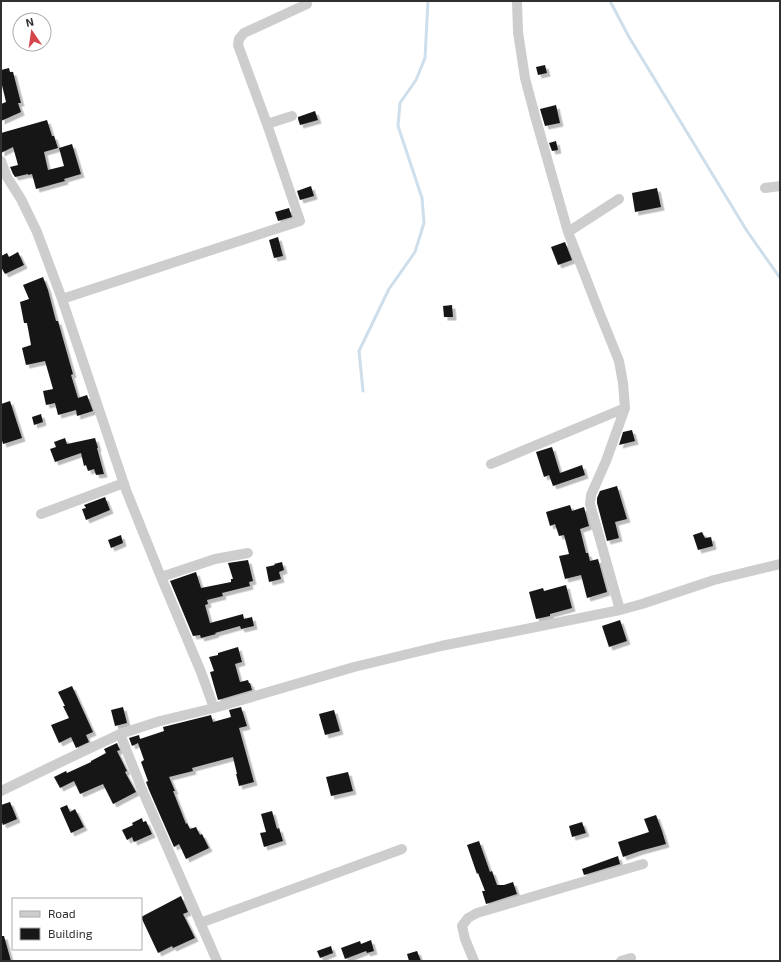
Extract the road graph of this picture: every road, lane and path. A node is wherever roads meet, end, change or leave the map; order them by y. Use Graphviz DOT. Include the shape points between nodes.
graph roads {
  1 [pos="517,1"];
  2 [pos="307,4"];
  3 [pos="292,116"];
  4 [pos="267,124"];
  5 [pos="1,161"];
  6 [pos="780,186"];
  7 [pos="765,188"];
  8 [pos="619,199"];
  9 [pos="568,232"];
  10 [pos="62,299"];
  11 [pos="625,408"];
  12 [pos="491,464"];
  13 [pos="124,483"];
  14 [pos="41,514"];
  15 [pos="248,553"];
  16 [pos="780,564"];
  17 [pos="161,577"];
  18 [pos="620,610"];
  19 [pos="214,708"];
  20 [pos="120,734"];
  21 [pos="1,791"];
  22 [pos="402,849"];
  23 [pos="643,864"];
  24 [pos="200,924"];
  25 [pos="631,958"];
  26 [pos="217,961"];
  27 [pos="474,961"];
  28 [pos="621,961"];
  1 -- 9 [label="street" via="518,32 525,78"];
  2 -- 4 [label="street" via="244,33 239,39 238,45"];
  3 -- 4 [label="street"];
  4 -- 10 [label="street" via="300,221"];
  5 -- 10 [label="street" via="37,232"];
  6 -- 7 [label="street"];
  8 -- 9 [label="street"];
  9 -- 11 [label="street" via="619,361 624,383"];
  10 -- 13 [label="street"];
  11 -- 12 [label="street"];
  11 -- 18 [label="street" via="591,495 590,504"];
  13 -- 14 [label="street"];
  13 -- 17 [label="street"];
  15 -- 17 [label="street" via="215,559"];
  16 -- 18 [label="street" via="714,580"];
  17 -- 19 [label="street"];
  18 -- 19 [label="street" via="441,646 354,667"];
  19 -- 20 [label="street"];
  20 -- 21 [label="street"];
  20 -- 24 [label="street"];
  22 -- 24 [label="street"];
  23 -- 27 [label="street" via="477,913 468,918 462,926"];
  24 -- 26 [label="street"];
  25 -- 28 [label="street"];
}
